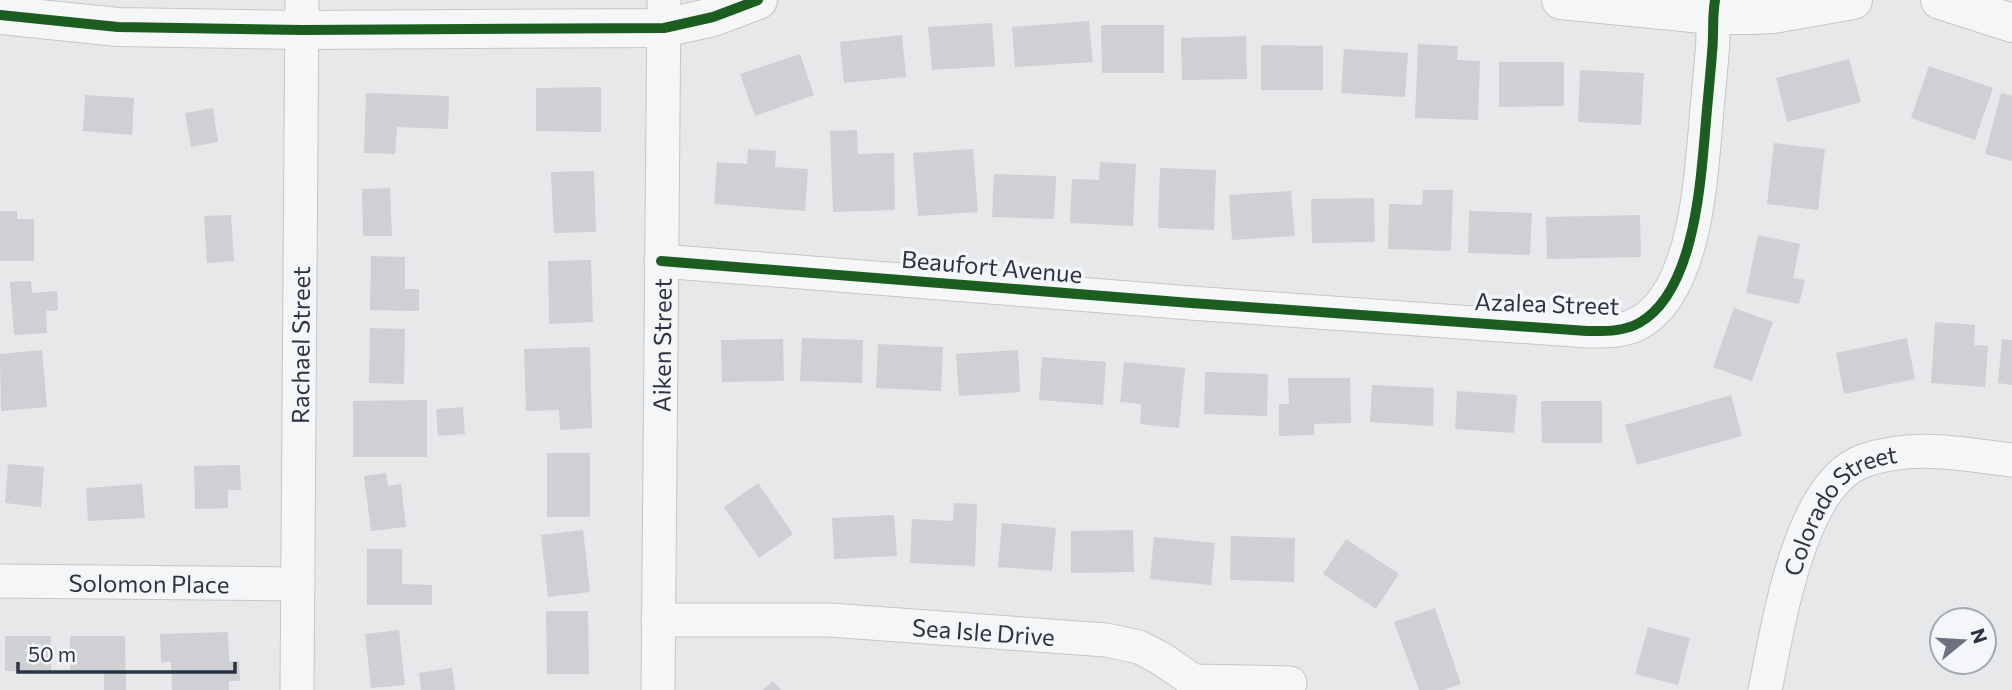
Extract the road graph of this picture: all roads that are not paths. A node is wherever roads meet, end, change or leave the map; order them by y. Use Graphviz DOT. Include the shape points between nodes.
graph roads {
  1 [pos="758,0"];
  2 [pos="1561,0"];
  3 [pos="1853,0"];
  4 [pos="1940,0"];
  5 [pos="1714,7"];
  6 [pos="664,14"];
  7 [pos="0,15"];
  8 [pos="302,15"];
  9 [pos="2012,23"];
  10 [pos="661,261"];
  11 [pos="1320,311"];
  12 [pos="2012,460"];
  13 [pos="0,581"];
  14 [pos="298,584"];
  15 [pos="658,620"];
  16 [pos="297,690"];
  17 [pos="658,690"];
  18 [pos="1286,690"];
  19 [pos="1765,690"];
  1 -- 6 [label="street" via="713,18"];
  2 -- 5 [label="street"];
  3 -- 5 [label="street" via="1773,14"];
  4 -- 9 [label="street"];
  5 -- 11 [label="street, Azalea Street" via="1693,230 1661,306 1640,323 1587,331"];
  6 -- 8 [label="street"];
  6 -- 10 [label="street, Aiken Street"];
  7 -- 8 [label="street" via="118,27"];
  8 -- 14 [label="street, Rachael Street"];
  10 -- 11 [label="street, Beaufort Avenue"];
  10 -- 15 [label="street, Aiken Street"];
  12 -- 19 [label="street, Colorado Street" via="1942,452 1894,453 1843,472 1800,540"];
  13 -- 14 [label="street, Solomon Place"];
  14 -- 16 [label="street, Rachael Street"];
  15 -- 17 [label="street, Aiken Street"];
  15 -- 18 [label="street, Sea Isle Drive" via="830,620 1106,639 1139,647 1195,681 1290,683"];
}
